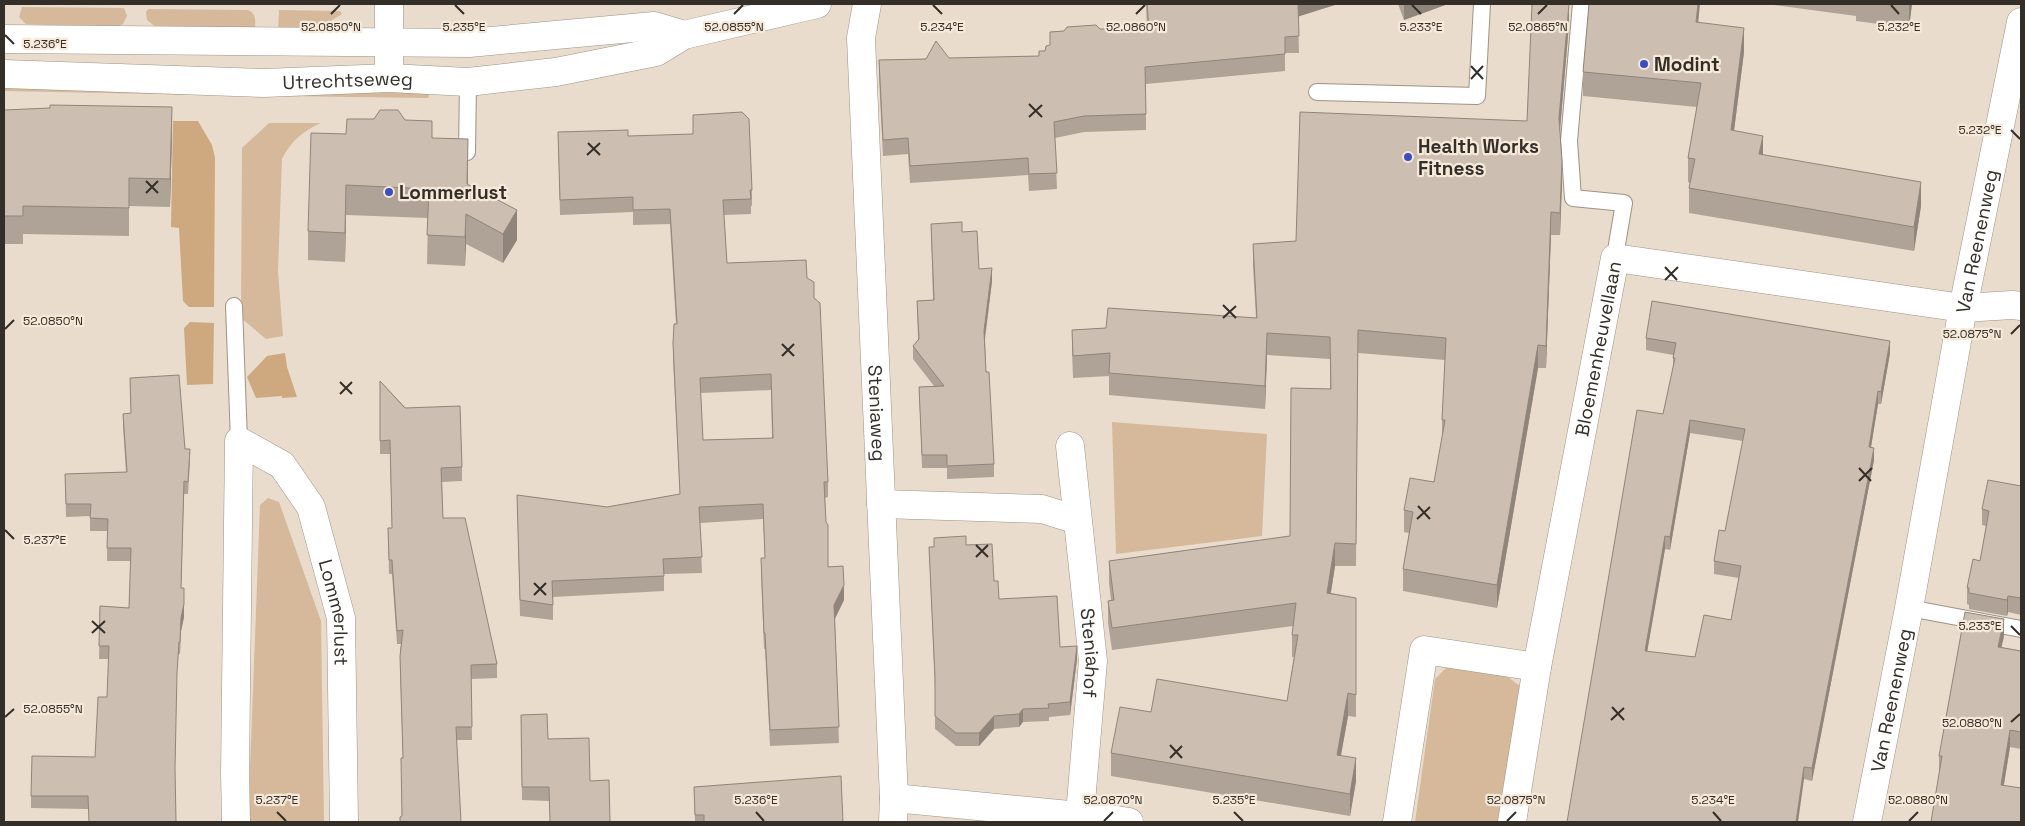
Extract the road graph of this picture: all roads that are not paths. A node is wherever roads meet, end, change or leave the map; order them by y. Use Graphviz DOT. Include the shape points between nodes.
graph roads {
  1 [pos="389,4"];
  2 [pos="818,4"];
  3 [pos="868,4"];
  4 [pos="1482,4"];
  5 [pos="1581,4"];
  6 [pos="2021,22"];
  7 [pos="684,35"];
  8 [pos="4,39"];
  9 [pos="390,41"];
  10 [pos="4,74"];
  11 [pos="389,78"];
  12 [pos="468,82"];
  13 [pos="1317,92"];
  14 [pos="468,152"];
  15 [pos="1614,262"];
  16 [pos="234,306"];
  17 [pos="2021,306"];
  18 [pos="1963,308"];
  19 [pos="238,441"];
  20 [pos="1070,446"];
  21 [pos="881,504"];
  22 [pos="1077,520"];
  23 [pos="1909,608"];
  24 [pos="2021,629"];
  25 [pos="1537,667"];
  26 [pos="893,810"];
  27 [pos="1080,814"];
  28 [pos="236,822"];
  29 [pos="344,822"];
  30 [pos="1129,822"];
  31 [pos="1397,822"];
  32 [pos="1512,822"];
  33 [pos="1867,822"];
  1 -- 9 [label="street"];
  2 -- 7 [label="street, Utrechtseweg"];
  3 -- 21 [label="street, Steniaweg" via="861,38"];
  4 -- 13 [label="lane" via="1477,96"];
  5 -- 15 [label="lane" via="1569,142 1573,198 1624,203"];
  6 -- 18 [label="street, Van Reenenweg"];
  7 -- 9 [label="street, Utrechtseweg" via="654,26 469,43"];
  7 -- 12 [label="street, Utrechtseweg" via="656,52 556,72"];
  8 -- 9 [label="street, Utrechtseweg"];
  9 -- 11 [label="street"];
  10 -- 11 [label="street, Utrechtseweg" via="264,83"];
  11 -- 12 [label="street, Utrechtseweg"];
  12 -- 14 [label="lane"];
  15 -- 18 [label="street, Bloemenheuvellaan" via="1615,258"];
  15 -- 25 [label="street, Bloemenheuvellaan"];
  16 -- 19 [label="lane"];
  17 -- 18 [label="street"];
  18 -- 23 [label="street, Van Reenenweg"];
  19 -- 28 [label="street"];
  19 -- 29 [label="street, Lommerlust" via="282,465 311,507 341,618"];
  20 -- 22 [label="street, Steniahof"];
  21 -- 22 [label="street" via="1042,509"];
  21 -- 26 [label="street, Steniaweg"];
  22 -- 27 [label="street, Steniahof" via="1094,661"];
  23 -- 24 [label="lane, Van Reenenweg"];
  23 -- 33 [label="street, Van Reenenweg"];
  25 -- 31 [label="street" via="1424,650"];
  25 -- 32 [label="street, Bloemenheuvellaan"];
  26 -- 27 [label="street"];
  27 -- 30 [label="street"];
}
